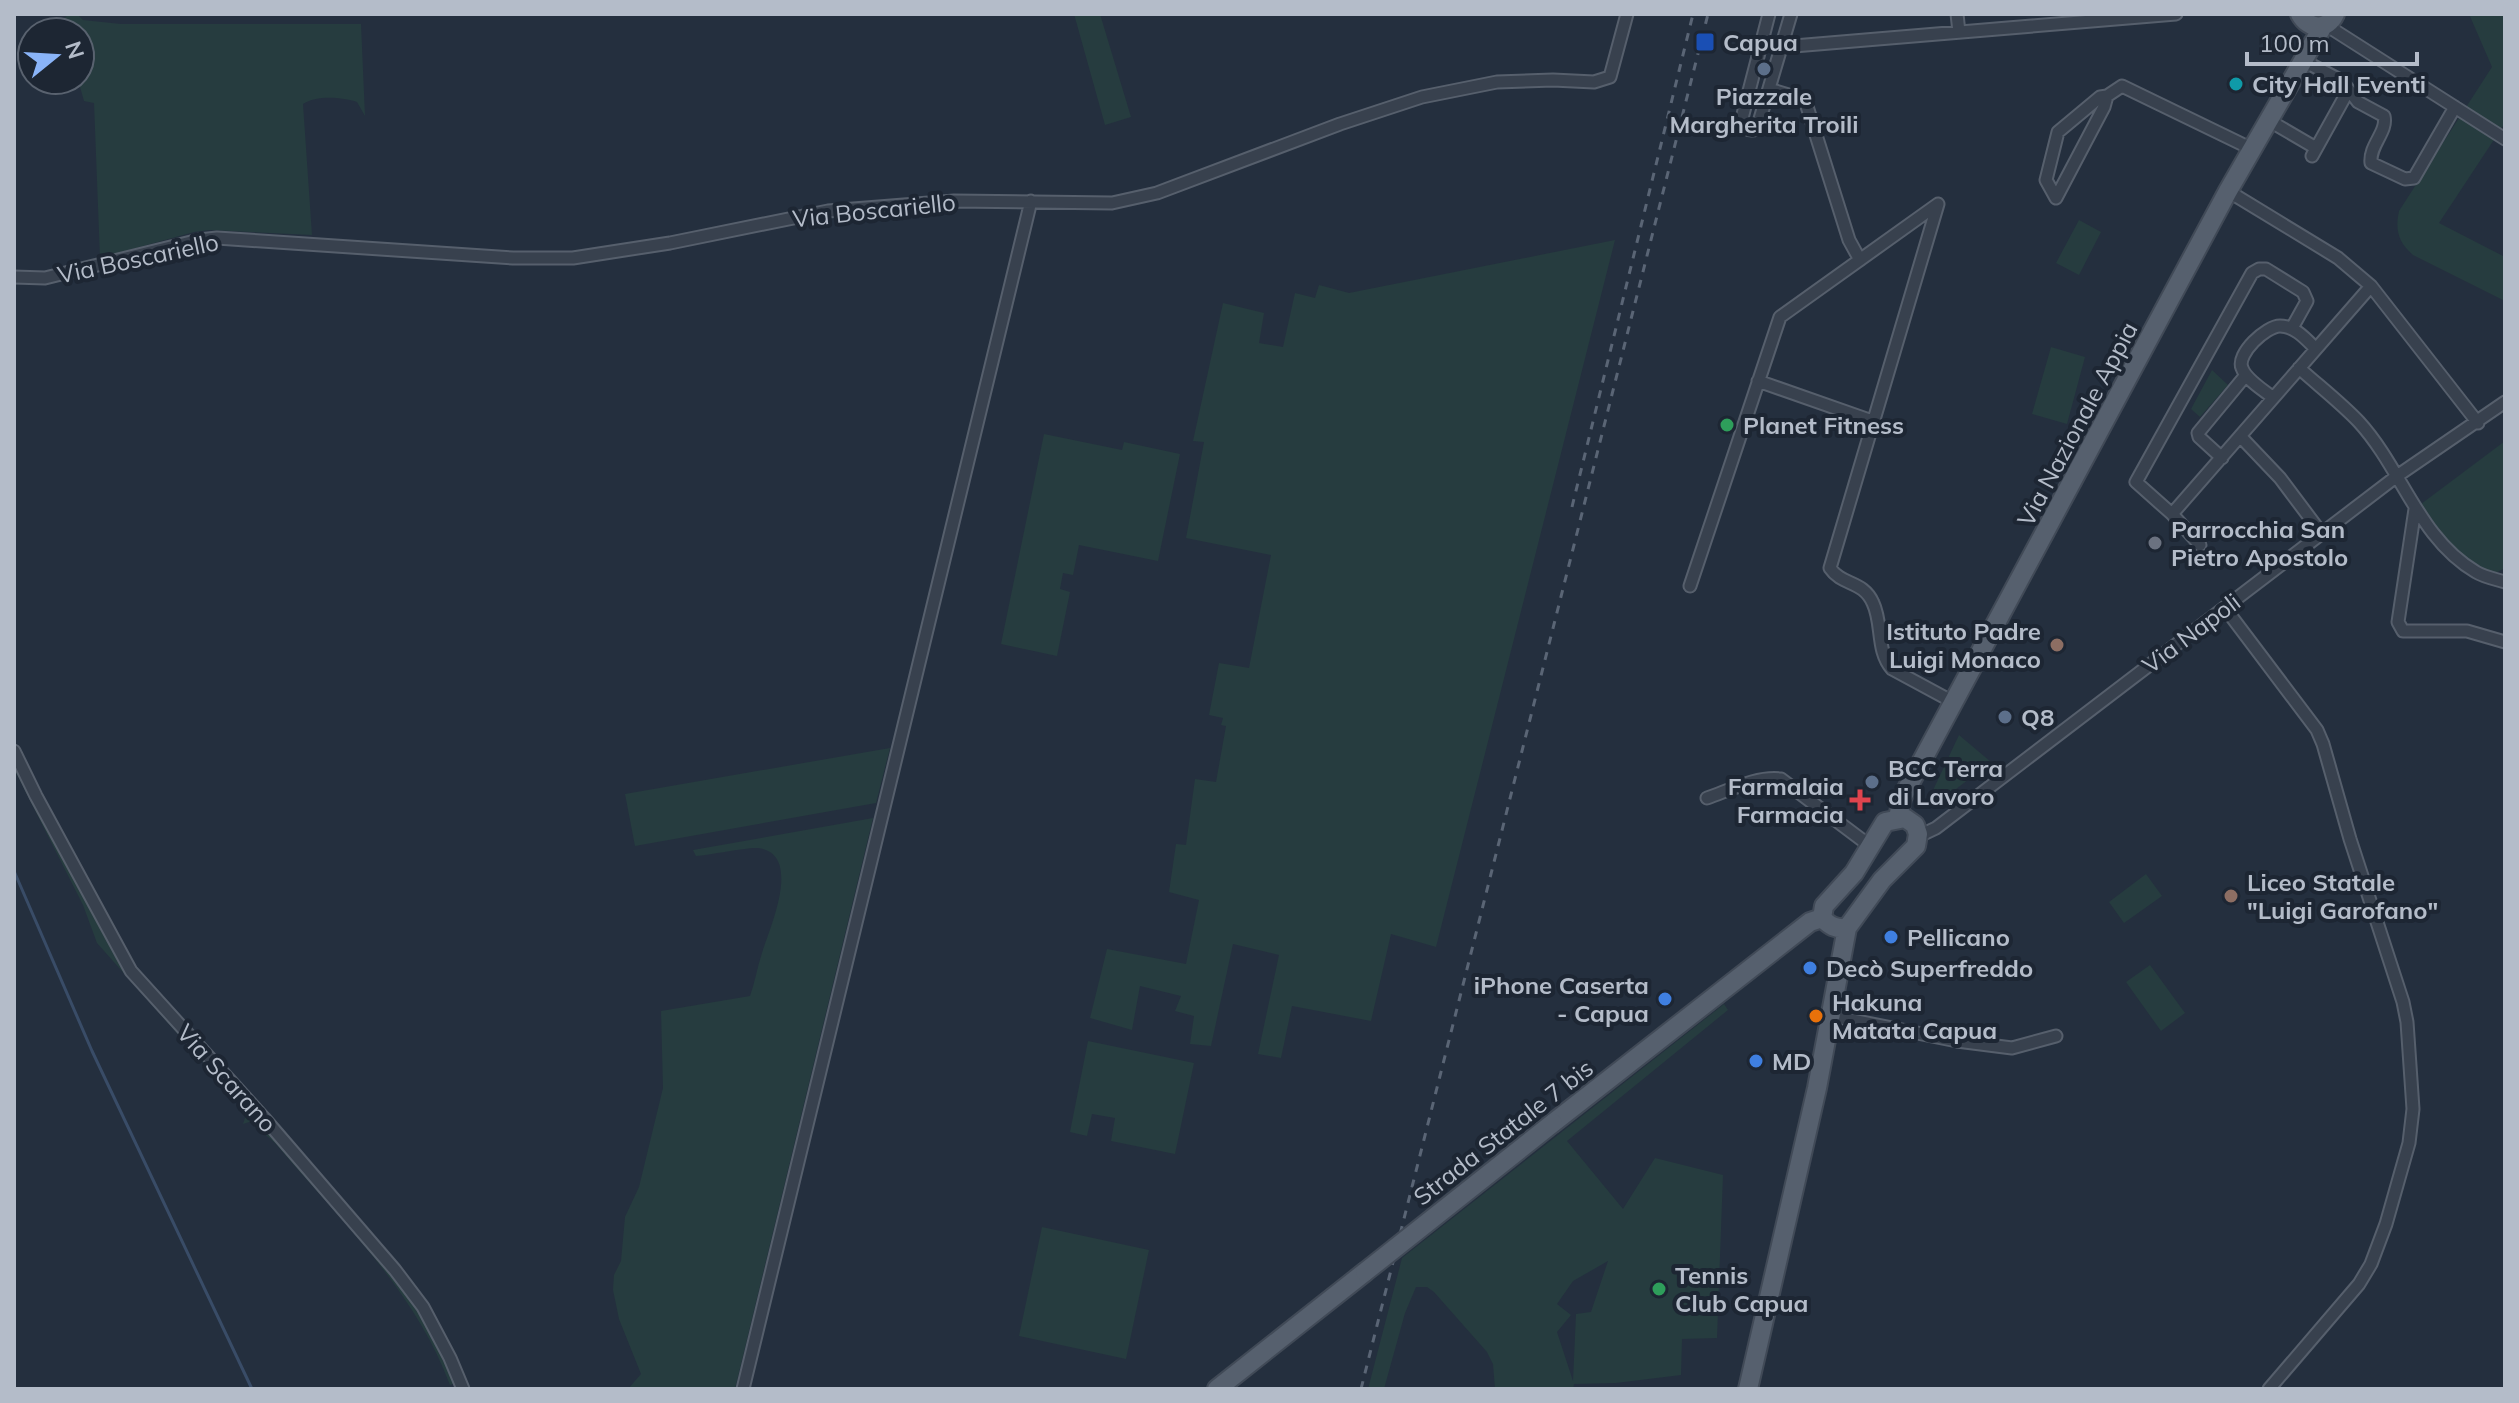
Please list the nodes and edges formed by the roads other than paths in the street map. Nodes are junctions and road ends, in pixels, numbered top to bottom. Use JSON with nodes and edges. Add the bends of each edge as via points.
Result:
{"nodes":[{"id":1,"x":1627,"y":14,"type":"edge"},
{"id":2,"x":1769,"y":14,"type":"edge"},
{"id":3,"x":1791,"y":14,"type":"edge"},
{"id":4,"x":1957,"y":14,"type":"edge"},
{"id":5,"x":2176,"y":14,"type":"edge"},
{"id":6,"x":2063,"y":19,"type":"edge"},
{"id":7,"x":2318,"y":20,"type":"edge"},
{"id":8,"x":1766,"y":28,"type":"junction"},
{"id":9,"x":1959,"y":32,"type":"junction"},
{"id":10,"x":1786,"y":33,"type":"junction"},
{"id":11,"x":1782,"y":47,"type":"junction"},
{"id":12,"x":2304,"y":57,"type":"junction"},
{"id":13,"x":1756,"y":67,"type":"junction"},
{"id":14,"x":1774,"y":74,"type":"junction"},
{"id":15,"x":1769,"y":89,"type":"junction"},
{"id":16,"x":2348,"y":91,"type":"junction"},
{"id":17,"x":2107,"y":96,"type":"junction"},
{"id":18,"x":2458,"y":109,"type":"junction"},
{"id":19,"x":2268,"y":120,"type":"junction"},
{"id":20,"x":2502,"y":137,"type":"edge"},
{"id":21,"x":2252,"y":149,"type":"junction"},
{"id":22,"x":2228,"y":191,"type":"junction"},
{"id":23,"x":1031,"y":201,"type":"junction"},
{"id":24,"x":1860,"y":260,"type":"junction"},
{"id":25,"x":14,"y":277,"type":"edge"},
{"id":26,"x":2371,"y":286,"type":"junction"},
{"id":27,"x":2292,"y":328,"type":"junction"},
{"id":28,"x":2316,"y":349,"type":"junction"},
{"id":29,"x":2299,"y":368,"type":"junction"},
{"id":30,"x":2246,"y":375,"type":"junction"},
{"id":31,"x":1758,"y":381,"type":"junction"},
{"id":32,"x":2273,"y":398,"type":"junction"},
{"id":33,"x":2505,"y":402,"type":"edge"},
{"id":34,"x":1875,"y":422,"type":"junction"},
{"id":35,"x":2478,"y":423,"type":"junction"},
{"id":36,"x":2240,"y":436,"type":"junction"},
{"id":37,"x":2222,"y":458,"type":"junction"},
{"id":38,"x":2397,"y":476,"type":"junction"},
{"id":39,"x":2415,"y":509,"type":"junction"},
{"id":40,"x":2172,"y":514,"type":"junction"},
{"id":41,"x":2322,"y":534,"type":"junction"},
{"id":42,"x":2200,"y":545,"type":"dead end"},
{"id":43,"x":2505,"y":582,"type":"edge"},
{"id":44,"x":1690,"y":586,"type":"dead end"},
{"id":45,"x":2225,"y":608,"type":"junction"},
{"id":46,"x":2505,"y":642,"type":"edge"},
{"id":47,"x":1955,"y":703,"type":"junction"},
{"id":48,"x":14,"y":751,"type":"edge"},
{"id":49,"x":1707,"y":798,"type":"dead end"},
{"id":50,"x":1898,"y":818,"type":"junction"},
{"id":51,"x":1917,"y":837,"type":"junction"},
{"id":52,"x":1870,"y":846,"type":"junction"},
{"id":53,"x":1822,"y":918,"type":"junction"},
{"id":54,"x":1847,"y":928,"type":"junction"},
{"id":55,"x":1832,"y":1016,"type":"junction"},
{"id":56,"x":2056,"y":1036,"type":"dead end"},
{"id":57,"x":463,"y":1389,"type":"edge"},
{"id":58,"x":743,"y":1389,"type":"edge"},
{"id":59,"x":1217,"y":1389,"type":"edge"},
{"id":60,"x":1748,"y":1389,"type":"edge"},
{"id":61,"x":2269,"y":1389,"type":"edge"}],
"edges":[{"from":1,"to":23,"type":"street","name":"Via Boscariello","via":[[1610,77],[1594,82],[1497,82],[1422,97],[1128,201]]},
{"from":2,"to":8,"type":"street"},
{"from":3,"to":10,"type":"street"},
{"from":4,"to":9,"type":"street"},
{"from":5,"to":6,"type":"street"},
{"from":6,"to":9,"type":"street"},
{"from":7,"to":12,"type":"main road","name":"Via Nazionale Appia"},
{"from":7,"to":18,"type":"street"},
{"from":8,"to":10,"type":"street","via":[[1778,24]]},
{"from":8,"to":13,"type":"street"},
{"from":9,"to":11,"type":"street"},
{"from":10,"to":11,"type":"street"},
{"from":11,"to":14,"type":"street"},
{"from":12,"to":16,"type":"street","via":[[2342,81]]},
{"from":12,"to":19,"type":"main road","name":"Via Nazionale Appia"},
{"from":13,"to":14,"type":"street","via":[[1764,81]]},
{"from":13,"to":15,"type":"street","via":[[1741,122],[1745,129],[1757,129]]},
{"from":14,"to":15,"type":"street"},
{"from":15,"to":24,"type":"street","via":[[1805,100]]},
{"from":16,"to":18,"type":"street","via":[[2386,120],[2371,163],[2410,180]]},
{"from":16,"to":19,"type":"street","via":[[2314,152]]},
{"from":17,"to":17,"type":"street","via":[[2104,107],[2056,198],[2046,180],[2058,132]]},
{"from":17,"to":21,"type":"street","via":[[2122,86]]},
{"from":18,"to":20,"type":"street"},
{"from":19,"to":21,"type":"main road","name":"Via Nazionale Appia"},
{"from":21,"to":22,"type":"main road","name":"Via Nazionale Appia"},
{"from":22,"to":26,"type":"street","via":[[2338,258]]},
{"from":22,"to":47,"type":"main road","name":"Via Nazionale Appia"},
{"from":23,"to":25,"type":"street","name":"Via Boscariello","via":[[828,211],[573,258],[217,238],[45,278]]},
{"from":23,"to":58,"type":"street"},
{"from":24,"to":31,"type":"street","via":[[1780,317]]},
{"from":24,"to":34,"type":"street","via":[[1938,204]]},
{"from":26,"to":28,"type":"street"},
{"from":26,"to":35,"type":"street"},
{"from":27,"to":28,"type":"street"},
{"from":27,"to":30,"type":"street","via":[[2264,331],[2241,358]]},
{"from":27,"to":40,"type":"street","via":[[2307,301],[2303,292],[2266,269],[2252,273],[2136,482]]},
{"from":28,"to":29,"type":"street"},
{"from":29,"to":32,"type":"street"},
{"from":29,"to":38,"type":"street","via":[[2360,423]]},
{"from":30,"to":32,"type":"street"},
{"from":30,"to":37,"type":"street","via":[[2198,433]]},
{"from":31,"to":34,"type":"street"},
{"from":31,"to":44,"type":"street"},
{"from":32,"to":36,"type":"street"},
{"from":33,"to":35,"type":"street","name":"Via Napoli"},
{"from":34,"to":47,"type":"street","via":[[1830,568],[1836,577],[1863,588],[1874,603],[1884,661]]},
{"from":35,"to":38,"type":"street","name":"Via Napoli"},
{"from":36,"to":37,"type":"street"},
{"from":36,"to":41,"type":"street"},
{"from":37,"to":40,"type":"street"},
{"from":38,"to":39,"type":"street"},
{"from":38,"to":41,"type":"street","name":"Via Napoli"},
{"from":39,"to":43,"type":"street","via":[[2452,556],[2478,574]]},
{"from":39,"to":46,"type":"street","via":[[2398,622],[2403,631],[2467,631]]},
{"from":40,"to":42,"type":"street"},
{"from":41,"to":45,"type":"street","name":"Via Napoli"},
{"from":45,"to":51,"type":"street","name":"Via Napoli","via":[[1936,828]]},
{"from":45,"to":61,"type":"street","via":[[2323,744],[2403,1002],[2413,1109],[2400,1181],[2371,1264]]},
{"from":47,"to":50,"type":"main road","name":"Via Nazionale Appia","via":[[1902,798]]},
{"from":48,"to":57,"type":"street","name":"Via Scarano","via":[[131,971],[395,1270],[423,1307]]},
{"from":49,"to":52,"type":"street","via":[[1753,782],[1781,779]]},
{"from":50,"to":51,"type":"main road","via":[[1915,825]]},
{"from":50,"to":52,"type":"main road","name":"Via Nazionale Appia","via":[[1885,822]]},
{"from":51,"to":54,"type":"main road","via":[[1916,846],[1882,880]]},
{"from":52,"to":53,"type":"main road","name":"Via Nazionale Appia","via":[[1824,906]]},
{"from":53,"to":54,"type":"main road","via":[[1837,929]]},
{"from":53,"to":59,"type":"main road","name":"Strada Statale 7 bis","bridge":true,"via":[[1810,922]]},
{"from":54,"to":55,"type":"main road"},
{"from":55,"to":56,"type":"street","via":[[2012,1048]]},
{"from":55,"to":60,"type":"main road"}]}
